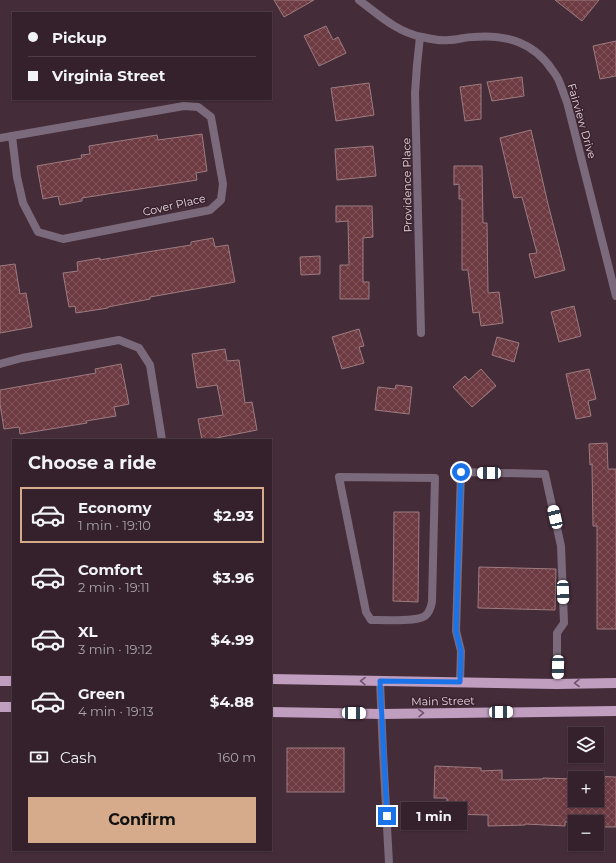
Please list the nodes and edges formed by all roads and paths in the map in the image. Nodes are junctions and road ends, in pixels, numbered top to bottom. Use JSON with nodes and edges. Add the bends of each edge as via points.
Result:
{"nodes":[{"id":1,"x":359,"y":0,"type":"edge"},
{"id":2,"x":420,"y":37,"type":"junction"},
{"id":3,"x":12,"y":136,"type":"junction"},
{"id":4,"x":0,"y":138,"type":"edge"},
{"id":5,"x":616,"y":296,"type":"edge"},
{"id":6,"x":421,"y":333,"type":"dead end"},
{"id":7,"x":0,"y":364,"type":"edge"},
{"id":8,"x":162,"y":439,"type":"edge"},
{"id":9,"x":371,"y":620,"type":"joint"},
{"id":10,"x":272,"y":679,"type":"edge"},
{"id":11,"x":0,"y":681,"type":"edge"},
{"id":12,"x":12,"y":681,"type":"edge"},
{"id":13,"x":380,"y":681,"type":"junction"},
{"id":14,"x":460,"y":682,"type":"junction"},
{"id":15,"x":616,"y":683,"type":"edge"},
{"id":16,"x":557,"y":684,"type":"junction"},
{"id":17,"x":0,"y":707,"type":"edge"},
{"id":18,"x":12,"y":707,"type":"edge"},
{"id":19,"x":616,"y":711,"type":"edge"},
{"id":20,"x":272,"y":712,"type":"edge"},
{"id":21,"x":382,"y":714,"type":"junction"},
{"id":22,"x":389,"y":863,"type":"edge"}],
"edges":[{"from":1,"to":2,"type":"street","name":"Fairview Drive","via":[[389,24]]},
{"from":2,"to":5,"type":"street","name":"Fairview Drive","via":[[449,40],[494,36],[514,40],[536,52],[548,64],[559,80],[566,102]]},
{"from":2,"to":6,"type":"street","name":"Providence Place","via":[[415,93]]},
{"from":3,"to":3,"type":"street","name":"Cover Place","via":[[184,106],[198,107],[211,117],[224,184],[221,200],[210,210],[63,239],[38,232],[23,203]]},
{"from":3,"to":4,"type":"street","name":"Cover Place"},
{"from":7,"to":8,"type":"street","via":[[119,340],[139,348],[150,365]]},
{"from":9,"to":9,"type":"street","via":[[416,619],[426,616],[429,610],[432,602],[435,478],[339,477],[366,612]]},
{"from":13,"to":10,"type":"main road","name":"Main Street","one_way":true},
{"from":11,"to":12,"type":"main road"},
{"from":13,"to":14,"type":"main road","name":"Main Street"},
{"from":13,"to":21,"type":"street"},
{"from":14,"to":16,"type":"main road","name":"Main Street"},
{"from":14,"to":16,"type":"street","via":[[461,651],[456,631],[461,472],[545,474],[561,546],[564,623],[557,633]]},
{"from":15,"to":16,"type":"main road","name":"Main Street","one_way":true},
{"from":17,"to":18,"type":"main road"},
{"from":21,"to":19,"type":"main road","name":"Main Street","one_way":true},
{"from":20,"to":21,"type":"main road","name":"Main Street"},
{"from":21,"to":22,"type":"street"}]}
